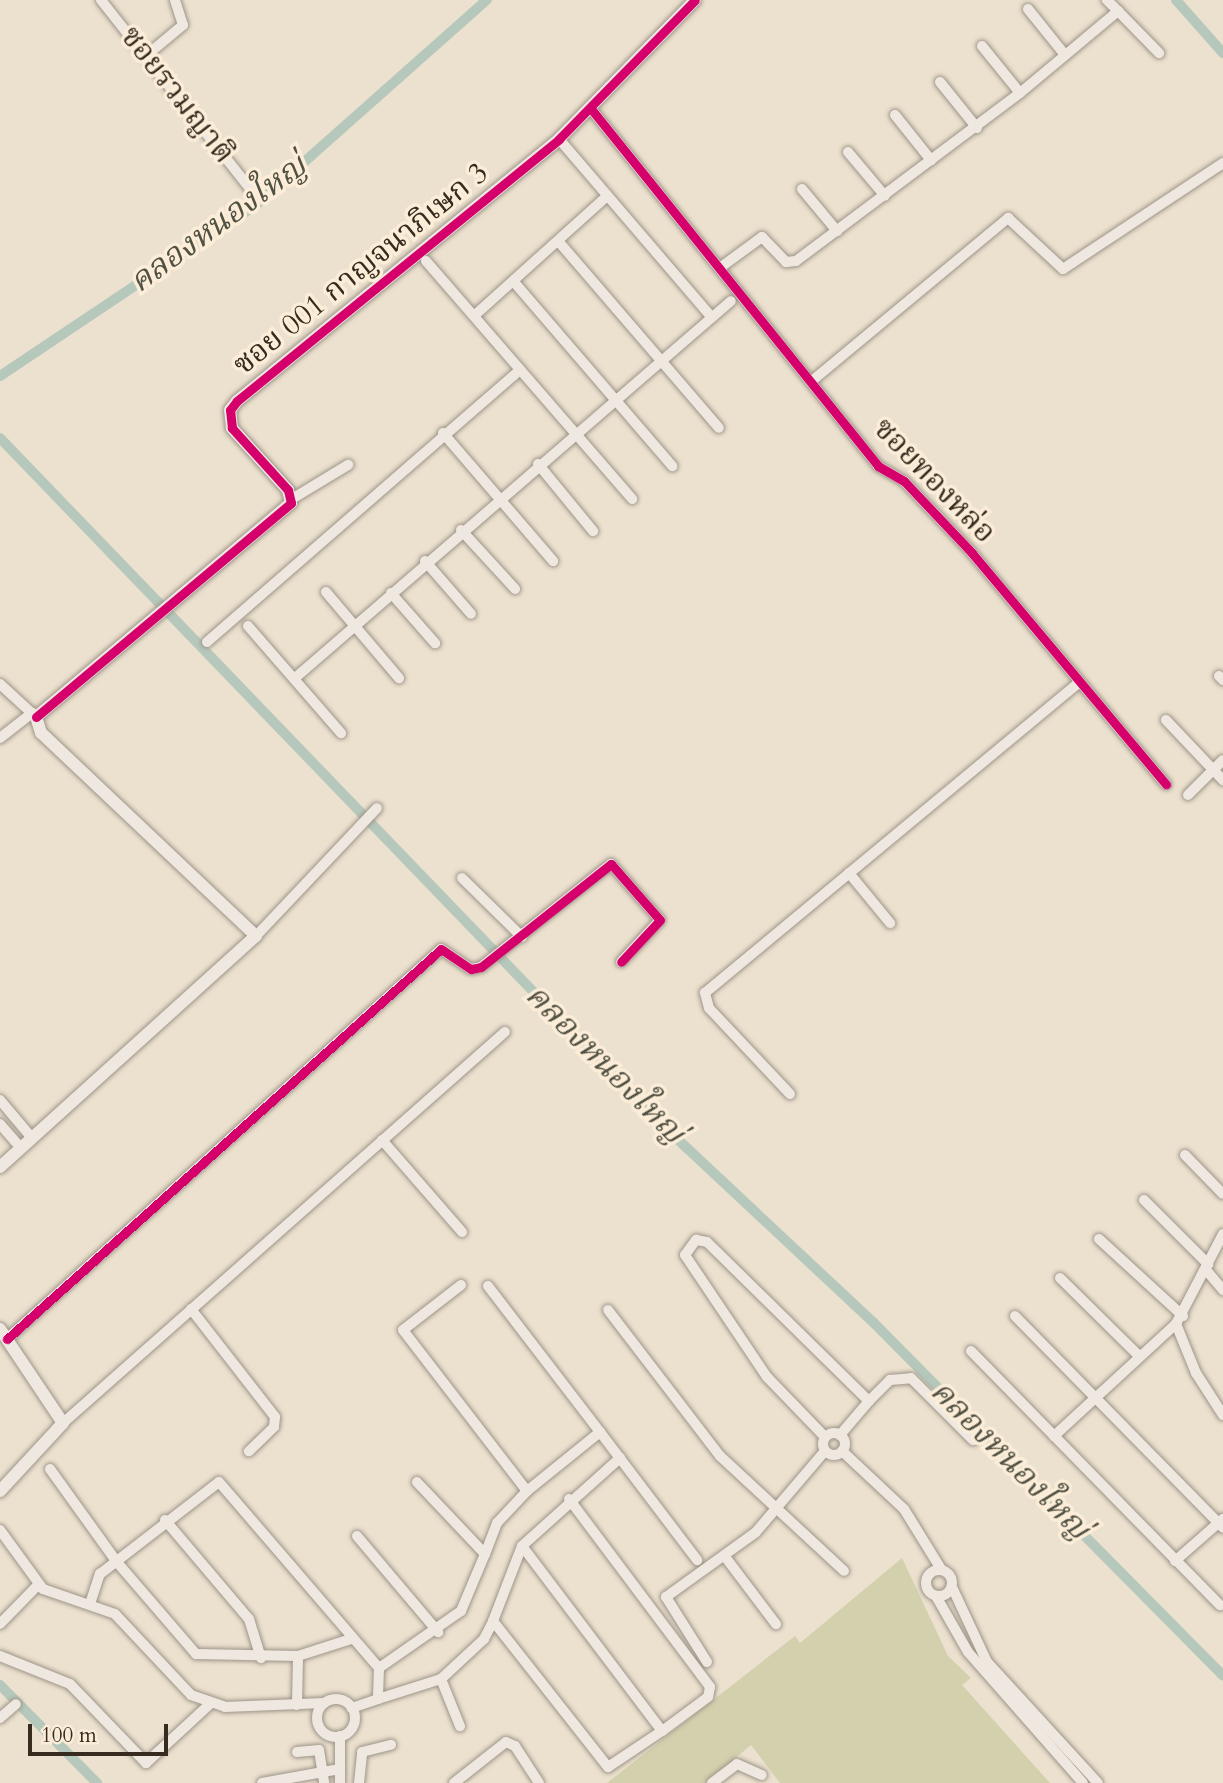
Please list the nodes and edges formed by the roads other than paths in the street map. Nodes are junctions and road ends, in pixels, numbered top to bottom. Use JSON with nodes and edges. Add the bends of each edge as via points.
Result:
{"nodes":[{"id":1,"x":102,"y":0,"type":"edge"},
{"id":2,"x":175,"y":0,"type":"edge"},
{"id":3,"x":695,"y":0,"type":"edge"},
{"id":4,"x":1107,"y":0,"type":"edge"},
{"id":5,"x":1028,"y":9,"type":"dead end"},
{"id":6,"x":1118,"y":11,"type":"junction"},
{"id":7,"x":982,"y":46,"type":"dead end"},
{"id":8,"x":1159,"y":53,"type":"dead end"},
{"id":9,"x":147,"y":55,"type":"junction"},
{"id":10,"x":1065,"y":55,"type":"junction"},
{"id":11,"x":940,"y":82,"type":"dead end"},
{"id":12,"x":1020,"y":93,"type":"junction"},
{"id":13,"x":592,"y":110,"type":"junction"},
{"id":14,"x":895,"y":116,"type":"dead end"},
{"id":15,"x":977,"y":128,"type":"junction"},
{"id":16,"x":559,"y":139,"type":"junction"},
{"id":17,"x":848,"y":152,"type":"dead end"},
{"id":18,"x":931,"y":160,"type":"junction"},
{"id":19,"x":1223,"y":163,"type":"edge"},
{"id":20,"x":802,"y":189,"type":"dead end"},
{"id":21,"x":252,"y":191,"type":"dead end"},
{"id":22,"x":885,"y":195,"type":"junction"},
{"id":23,"x":607,"y":196,"type":"junction"},
{"id":24,"x":837,"y":231,"type":"junction"},
{"id":25,"x":559,"y":242,"type":"junction"},
{"id":26,"x":426,"y":261,"type":"dead end"},
{"id":27,"x":721,"y":267,"type":"junction"},
{"id":28,"x":514,"y":282,"type":"junction"},
{"id":29,"x":731,"y":301,"type":"dead end"},
{"id":30,"x":475,"y":315,"type":"junction"},
{"id":31,"x":710,"y":315,"type":"junction"},
{"id":32,"x":660,"y":359,"type":"junction"},
{"id":33,"x":520,"y":370,"type":"junction"},
{"id":34,"x":813,"y":380,"type":"junction"},
{"id":35,"x":614,"y":398,"type":"junction"},
{"id":36,"x":719,"y":428,"type":"dead end"},
{"id":37,"x":575,"y":432,"type":"junction"},
{"id":38,"x":443,"y":433,"type":"junction"},
{"id":39,"x":537,"y":464,"type":"junction"},
{"id":40,"x":348,"y":465,"type":"dead end"},
{"id":41,"x":672,"y":466,"type":"dead end"},
{"id":42,"x":499,"y":497,"type":"junction"},
{"id":43,"x":292,"y":499,"type":"junction"},
{"id":44,"x":632,"y":499,"type":"dead end"},
{"id":45,"x":461,"y":530,"type":"junction"},
{"id":46,"x":593,"y":531,"type":"dead end"},
{"id":47,"x":425,"y":561,"type":"junction"},
{"id":48,"x":553,"y":561,"type":"dead end"},
{"id":49,"x":515,"y":589,"type":"dead end"},
{"id":50,"x":327,"y":592,"type":"dead end"},
{"id":51,"x":391,"y":593,"type":"junction"},
{"id":52,"x":471,"y":614,"type":"dead end"},
{"id":53,"x":355,"y":624,"type":"junction"},
{"id":54,"x":248,"y":625,"type":"dead end"},
{"id":55,"x":208,"y":642,"type":"dead end"},
{"id":56,"x":435,"y":643,"type":"dead end"},
{"id":57,"x":295,"y":678,"type":"junction"},
{"id":58,"x":399,"y":678,"type":"dead end"},
{"id":59,"x":1079,"y":683,"type":"junction"},
{"id":60,"x":0,"y":684,"type":"edge"},
{"id":61,"x":34,"y":715,"type":"junction"},
{"id":62,"x":1166,"y":720,"type":"dead end"},
{"id":63,"x":341,"y":733,"type":"dead end"},
{"id":64,"x":0,"y":738,"type":"edge"},
{"id":65,"x":1223,"y":760,"type":"edge"},
{"id":66,"x":1213,"y":770,"type":"junction"},
{"id":67,"x":1223,"y":780,"type":"edge"},
{"id":68,"x":1166,"y":784,"type":"dead end"},
{"id":69,"x":1188,"y":795,"type":"dead end"},
{"id":70,"x":374,"y":811,"type":"dead end"},
{"id":71,"x":849,"y":873,"type":"junction"},
{"id":72,"x":462,"y":878,"type":"dead end"},
{"id":73,"x":890,"y":923,"type":"dead end"},
{"id":74,"x":256,"y":936,"type":"junction"},
{"id":75,"x":522,"y":937,"type":"junction"},
{"id":76,"x":621,"y":962,"type":"dead end"},
{"id":77,"x":505,"y":1032,"type":"dead end"},
{"id":78,"x":790,"y":1094,"type":"dead end"},
{"id":79,"x":0,"y":1100,"type":"edge"},
{"id":80,"x":0,"y":1124,"type":"edge"},
{"id":81,"x":32,"y":1138,"type":"junction"},
{"id":82,"x":382,"y":1140,"type":"junction"},
{"id":83,"x":21,"y":1148,"type":"junction"},
{"id":84,"x":1185,"y":1155,"type":"dead end"},
{"id":85,"x":0,"y":1167,"type":"edge"},
{"id":86,"x":1223,"y":1194,"type":"edge"},
{"id":87,"x":1144,"y":1200,"type":"dead end"},
{"id":88,"x":462,"y":1232,"type":"dead end"},
{"id":89,"x":1223,"y":1234,"type":"edge"},
{"id":90,"x":1099,"y":1239,"type":"dead end"},
{"id":91,"x":1208,"y":1268,"type":"junction"},
{"id":92,"x":1060,"y":1278,"type":"dead end"},
{"id":93,"x":461,"y":1285,"type":"dead end"},
{"id":94,"x":488,"y":1286,"type":"dead end"},
{"id":95,"x":1223,"y":1290,"type":"edge"},
{"id":96,"x":191,"y":1309,"type":"junction"},
{"id":97,"x":608,"y":1310,"type":"dead end"},
{"id":98,"x":1015,"y":1316,"type":"dead end"},
{"id":99,"x":1180,"y":1320,"type":"junction"},
{"id":100,"x":3,"y":1334,"type":"edge"},
{"id":101,"x":971,"y":1351,"type":"dead end"},
{"id":102,"x":1140,"y":1357,"type":"junction"},
{"id":103,"x":1094,"y":1396,"type":"junction"},
{"id":104,"x":869,"y":1401,"type":"junction"},
{"id":105,"x":1223,"y":1415,"type":"edge"},
{"id":106,"x":63,"y":1423,"type":"junction"},
{"id":107,"x":600,"y":1432,"type":"junction"},
{"id":108,"x":840,"y":1434,"type":"junction"},
{"id":109,"x":1054,"y":1436,"type":"junction"},
{"id":110,"x":825,"y":1437,"type":"junction"},
{"id":111,"x":973,"y":1440,"type":"dead end"},
{"id":112,"x":249,"y":1451,"type":"dead end"},
{"id":113,"x":825,"y":1451,"type":"junction"},
{"id":114,"x":842,"y":1451,"type":"junction"},
{"id":115,"x":620,"y":1458,"type":"junction"},
{"id":116,"x":50,"y":1469,"type":"dead end"},
{"id":117,"x":417,"y":1482,"type":"dead end"},
{"id":118,"x":0,"y":1491,"type":"edge"},
{"id":119,"x":527,"y":1491,"type":"junction"},
{"id":120,"x":569,"y":1499,"type":"junction"},
{"id":121,"x":778,"y":1509,"type":"junction"},
{"id":122,"x":165,"y":1520,"type":"junction"},
{"id":123,"x":1222,"y":1523,"type":"edge"},
{"id":124,"x":0,"y":1530,"type":"edge"},
{"id":125,"x":357,"y":1536,"type":"dead end"},
{"id":126,"x":522,"y":1546,"type":"junction"},
{"id":127,"x":485,"y":1554,"type":"junction"},
{"id":128,"x":726,"y":1558,"type":"junction"},
{"id":129,"x":697,"y":1560,"type":"dead end"},
{"id":130,"x":116,"y":1561,"type":"junction"},
{"id":131,"x":1175,"y":1561,"type":"junction"},
{"id":132,"x":941,"y":1569,"type":"junction"},
{"id":133,"x":844,"y":1571,"type":"dead end"},
{"id":134,"x":38,"y":1585,"type":"junction"},
{"id":135,"x":952,"y":1587,"type":"junction"},
{"id":136,"x":936,"y":1596,"type":"junction"},
{"id":137,"x":90,"y":1604,"type":"junction"},
{"id":138,"x":1220,"y":1605,"type":"dead end"},
{"id":139,"x":493,"y":1621,"type":"junction"},
{"id":140,"x":0,"y":1624,"type":"edge"},
{"id":141,"x":776,"y":1624,"type":"dead end"},
{"id":142,"x":438,"y":1632,"type":"junction"},
{"id":143,"x":351,"y":1639,"type":"junction"},
{"id":144,"x":0,"y":1656,"type":"edge"},
{"id":145,"x":298,"y":1656,"type":"junction"},
{"id":146,"x":261,"y":1658,"type":"junction"},
{"id":147,"x":708,"y":1662,"type":"dead end"},
{"id":148,"x":379,"y":1668,"type":"junction"},
{"id":149,"x":986,"y":1668,"type":"junction"},
{"id":150,"x":441,"y":1679,"type":"junction"},
{"id":151,"x":379,"y":1699,"type":"junction"},
{"id":152,"x":324,"y":1703,"type":"junction"},
{"id":153,"x":16,"y":1704,"type":"dead end"},
{"id":154,"x":209,"y":1704,"type":"junction"},
{"id":155,"x":297,"y":1705,"type":"junction"},
{"id":156,"x":352,"y":1708,"type":"junction"},
{"id":157,"x":0,"y":1718,"type":"edge"},
{"id":158,"x":460,"y":1726,"type":"dead end"},
{"id":159,"x":662,"y":1731,"type":"junction"},
{"id":160,"x":340,"y":1736,"type":"junction"},
{"id":161,"x":391,"y":1745,"type":"dead end"},
{"id":162,"x":297,"y":1752,"type":"dead end"},
{"id":163,"x":340,"y":1769,"type":"junction"},
{"id":164,"x":323,"y":1771,"type":"junction"},
{"id":165,"x":1080,"y":1771,"type":"junction"},
{"id":166,"x":762,"y":1775,"type":"dead end"},
{"id":167,"x":262,"y":1783,"type":"edge"},
{"id":168,"x":324,"y":1783,"type":"edge"},
{"id":169,"x":340,"y":1783,"type":"edge"},
{"id":170,"x":359,"y":1783,"type":"edge"},
{"id":171,"x":454,"y":1783,"type":"edge"},
{"id":172,"x":539,"y":1783,"type":"edge"},
{"id":173,"x":712,"y":1783,"type":"edge"},
{"id":174,"x":1083,"y":1783,"type":"edge"},
{"id":175,"x":1098,"y":1783,"type":"edge"}],
"edges":[{"from":1,"to":9,"type":"street","name":"ซอยรวมญาติ"},
{"from":2,"to":9,"type":"street","via":[[183,25]]},
{"from":3,"to":13,"type":"street","name":"ซอย 001 กาญจนาภิเษก 3"},
{"from":4,"to":6,"type":"street"},
{"from":5,"to":10,"type":"street"},
{"from":6,"to":8,"type":"street"},
{"from":6,"to":10,"type":"street"},
{"from":7,"to":12,"type":"street"},
{"from":9,"to":21,"type":"street","name":"ซอยรวมญาติ"},
{"from":10,"to":12,"type":"street"},
{"from":11,"to":15,"type":"street"},
{"from":12,"to":15,"type":"street"},
{"from":13,"to":16,"type":"street","name":"ซอย 001 กาญจนาภิเษก 3"},
{"from":13,"to":27,"type":"street","name":"ซอยทองหล่อ"},
{"from":14,"to":18,"type":"street"},
{"from":15,"to":18,"type":"street"},
{"from":16,"to":23,"type":"street"},
{"from":16,"to":43,"type":"street","name":"ซอย 001 กาญจนาภิเษก 3","via":[[230,410],[232,428]]},
{"from":17,"to":22,"type":"street"},
{"from":18,"to":22,"type":"street"},
{"from":19,"to":34,"type":"street","via":[[1063,269],[1008,218]]},
{"from":20,"to":24,"type":"street"},
{"from":22,"to":24,"type":"street"},
{"from":23,"to":25,"type":"street"},
{"from":23,"to":31,"type":"street"},
{"from":24,"to":27,"type":"street","via":[[790,264],[762,237]]},
{"from":25,"to":28,"type":"street"},
{"from":25,"to":32,"type":"street"},
{"from":26,"to":30,"type":"street"},
{"from":27,"to":34,"type":"street","name":"ซอยทองหล่อ"},
{"from":28,"to":30,"type":"street"},
{"from":28,"to":35,"type":"street"},
{"from":29,"to":31,"type":"street"},
{"from":30,"to":33,"type":"street"},
{"from":31,"to":32,"type":"street"},
{"from":32,"to":35,"type":"street"},
{"from":32,"to":36,"type":"street"},
{"from":33,"to":37,"type":"street"},
{"from":33,"to":38,"type":"street"},
{"from":34,"to":59,"type":"street","name":"ซอยทองหล่อ","via":[[878,466],[923,500]]},
{"from":35,"to":37,"type":"street"},
{"from":35,"to":41,"type":"street"},
{"from":37,"to":39,"type":"street"},
{"from":37,"to":44,"type":"street"},
{"from":38,"to":42,"type":"street"},
{"from":38,"to":55,"type":"street"},
{"from":39,"to":42,"type":"street"},
{"from":39,"to":46,"type":"street"},
{"from":40,"to":43,"type":"street"},
{"from":42,"to":45,"type":"street"},
{"from":42,"to":48,"type":"street"},
{"from":43,"to":61,"type":"street"},
{"from":45,"to":47,"type":"street"},
{"from":45,"to":49,"type":"street"},
{"from":47,"to":51,"type":"street"},
{"from":47,"to":52,"type":"street"},
{"from":50,"to":53,"type":"street"},
{"from":51,"to":53,"type":"street"},
{"from":51,"to":56,"type":"street"},
{"from":53,"to":57,"type":"street"},
{"from":53,"to":58,"type":"street"},
{"from":54,"to":57,"type":"street"},
{"from":57,"to":63,"type":"street"},
{"from":59,"to":68,"type":"street","name":"ซอยทองหล่อ"},
{"from":59,"to":71,"type":"street"},
{"from":60,"to":61,"type":"street"},
{"from":61,"to":64,"type":"street"},
{"from":61,"to":74,"type":"street","via":[[41,733]]},
{"from":62,"to":66,"type":"street"},
{"from":65,"to":66,"type":"street"},
{"from":66,"to":67,"type":"street"},
{"from":66,"to":69,"type":"street"},
{"from":70,"to":74,"type":"street"},
{"from":71,"to":73,"type":"street"},
{"from":71,"to":78,"type":"street","via":[[705,993],[709,1008]]},
{"from":72,"to":75,"type":"street"},
{"from":74,"to":81,"type":"street"},
{"from":75,"to":76,"type":"street","via":[[612,864],[660,923]]},
{"from":75,"to":100,"type":"street","via":[[473,970],[449,949],[438,951]]},
{"from":77,"to":82,"type":"street"},
{"from":79,"to":81,"type":"street"},
{"from":80,"to":83,"type":"street"},
{"from":81,"to":83,"type":"street"},
{"from":82,"to":88,"type":"street"},
{"from":82,"to":96,"type":"street"},
{"from":83,"to":85,"type":"street"},
{"from":84,"to":86,"type":"street"},
{"from":87,"to":91,"type":"street"},
{"from":89,"to":91,"type":"street"},
{"from":90,"to":99,"type":"street"},
{"from":91,"to":95,"type":"street"},
{"from":91,"to":99,"type":"street"},
{"from":92,"to":102,"type":"street"},
{"from":93,"to":119,"type":"street","via":[[407,1325],[404,1336]]},
{"from":94,"to":107,"type":"street"},
{"from":96,"to":106,"type":"street"},
{"from":96,"to":112,"type":"street","via":[[275,1417],[274,1427]]},
{"from":97,"to":121,"type":"street","via":[[720,1456]]},
{"from":98,"to":103,"type":"street"},
{"from":99,"to":102,"type":"street"},
{"from":99,"to":105,"type":"street","via":[[1196,1373]]},
{"from":100,"to":106,"type":"street"},
{"from":101,"to":109,"type":"street"},
{"from":102,"to":103,"type":"street"},
{"from":103,"to":109,"type":"street"},
{"from":103,"to":123,"type":"street"},
{"from":104,"to":108,"type":"street"},
{"from":104,"to":110,"type":"street","via":[[707,1242],[696,1240],[685,1255],[767,1377]]},
{"from":104,"to":111,"type":"street","via":[[890,1380],[911,1378]]},
{"from":106,"to":118,"type":"street"},
{"from":107,"to":115,"type":"street"},
{"from":107,"to":119,"type":"street"},
{"from":108,"to":110,"type":"street"},
{"from":108,"to":114,"type":"street"},
{"from":109,"to":131,"type":"street"},
{"from":110,"to":113,"type":"street"},
{"from":113,"to":114,"type":"street"},
{"from":113,"to":121,"type":"street"},
{"from":114,"to":132,"type":"street","via":[[904,1508]]},
{"from":115,"to":120,"type":"street"},
{"from":115,"to":129,"type":"street"},
{"from":116,"to":130,"type":"street"},
{"from":117,"to":127,"type":"street"},
{"from":119,"to":127,"type":"street","via":[[497,1523]]},
{"from":120,"to":126,"type":"street"},
{"from":120,"to":159,"type":"street","via":[[710,1687],[708,1697]]},
{"from":121,"to":128,"type":"street"},
{"from":121,"to":133,"type":"street"},
{"from":122,"to":130,"type":"street"},
{"from":122,"to":143,"type":"street","via":[[219,1482]]},
{"from":122,"to":146,"type":"street","via":[[249,1619]]},
{"from":123,"to":131,"type":"street"},
{"from":124,"to":134,"type":"street"},
{"from":125,"to":142,"type":"street"},
{"from":126,"to":139,"type":"street"},
{"from":126,"to":159,"type":"street"},
{"from":127,"to":142,"type":"street","via":[[468,1601]]},
{"from":128,"to":141,"type":"street"},
{"from":128,"to":147,"type":"street","via":[[665,1600]]},
{"from":130,"to":137,"type":"street","via":[[97,1579]]},
{"from":130,"to":146,"type":"street","via":[[196,1654]]},
{"from":131,"to":138,"type":"street"},
{"from":132,"to":135,"type":"street","via":[[951,1575]]},
{"from":132,"to":136,"type":"street","via":[[926,1579]]},
{"from":134,"to":137,"type":"street","via":[[51,1595]]},
{"from":134,"to":140,"type":"street"},
{"from":135,"to":136,"type":"street"},
{"from":135,"to":149,"type":"street"},
{"from":136,"to":149,"type":"street"},
{"from":137,"to":154,"type":"street","via":[[115,1614],[186,1690]]},
{"from":139,"to":150,"type":"street","via":[[476,1648]]},
{"from":139,"to":159,"type":"street","via":[[608,1766]]},
{"from":142,"to":148,"type":"street","via":[[391,1654]]},
{"from":143,"to":145,"type":"street","via":[[326,1652]]},
{"from":143,"to":148,"type":"street"},
{"from":144,"to":154,"type":"street","via":[[70,1684],[146,1763]]},
{"from":145,"to":146,"type":"street"},
{"from":145,"to":155,"type":"street"},
{"from":148,"to":151,"type":"street"},
{"from":149,"to":165,"type":"street"},
{"from":150,"to":151,"type":"street"},
{"from":150,"to":158,"type":"street"},
{"from":151,"to":156,"type":"street"},
{"from":152,"to":155,"type":"street"},
{"from":152,"to":156,"type":"street","via":[[340,1699]]},
{"from":152,"to":160,"type":"street","via":[[319,1725]]},
{"from":153,"to":157,"type":"street"},
{"from":154,"to":155,"type":"street"},
{"from":156,"to":160,"type":"street","via":[[354,1723]]},
{"from":160,"to":163,"type":"street"},
{"from":161,"to":170,"type":"street","via":[[362,1752]]},
{"from":162,"to":164,"type":"street","via":[[319,1750]]},
{"from":163,"to":164,"type":"street"},
{"from":163,"to":169,"type":"street"},
{"from":164,"to":167,"type":"street"},
{"from":164,"to":168,"type":"street"},
{"from":165,"to":174,"type":"street"},
{"from":165,"to":175,"type":"street"},
{"from":166,"to":173,"type":"street","via":[[737,1764]]},
{"from":171,"to":172,"type":"street","via":[[506,1742],[515,1746]]}]}
